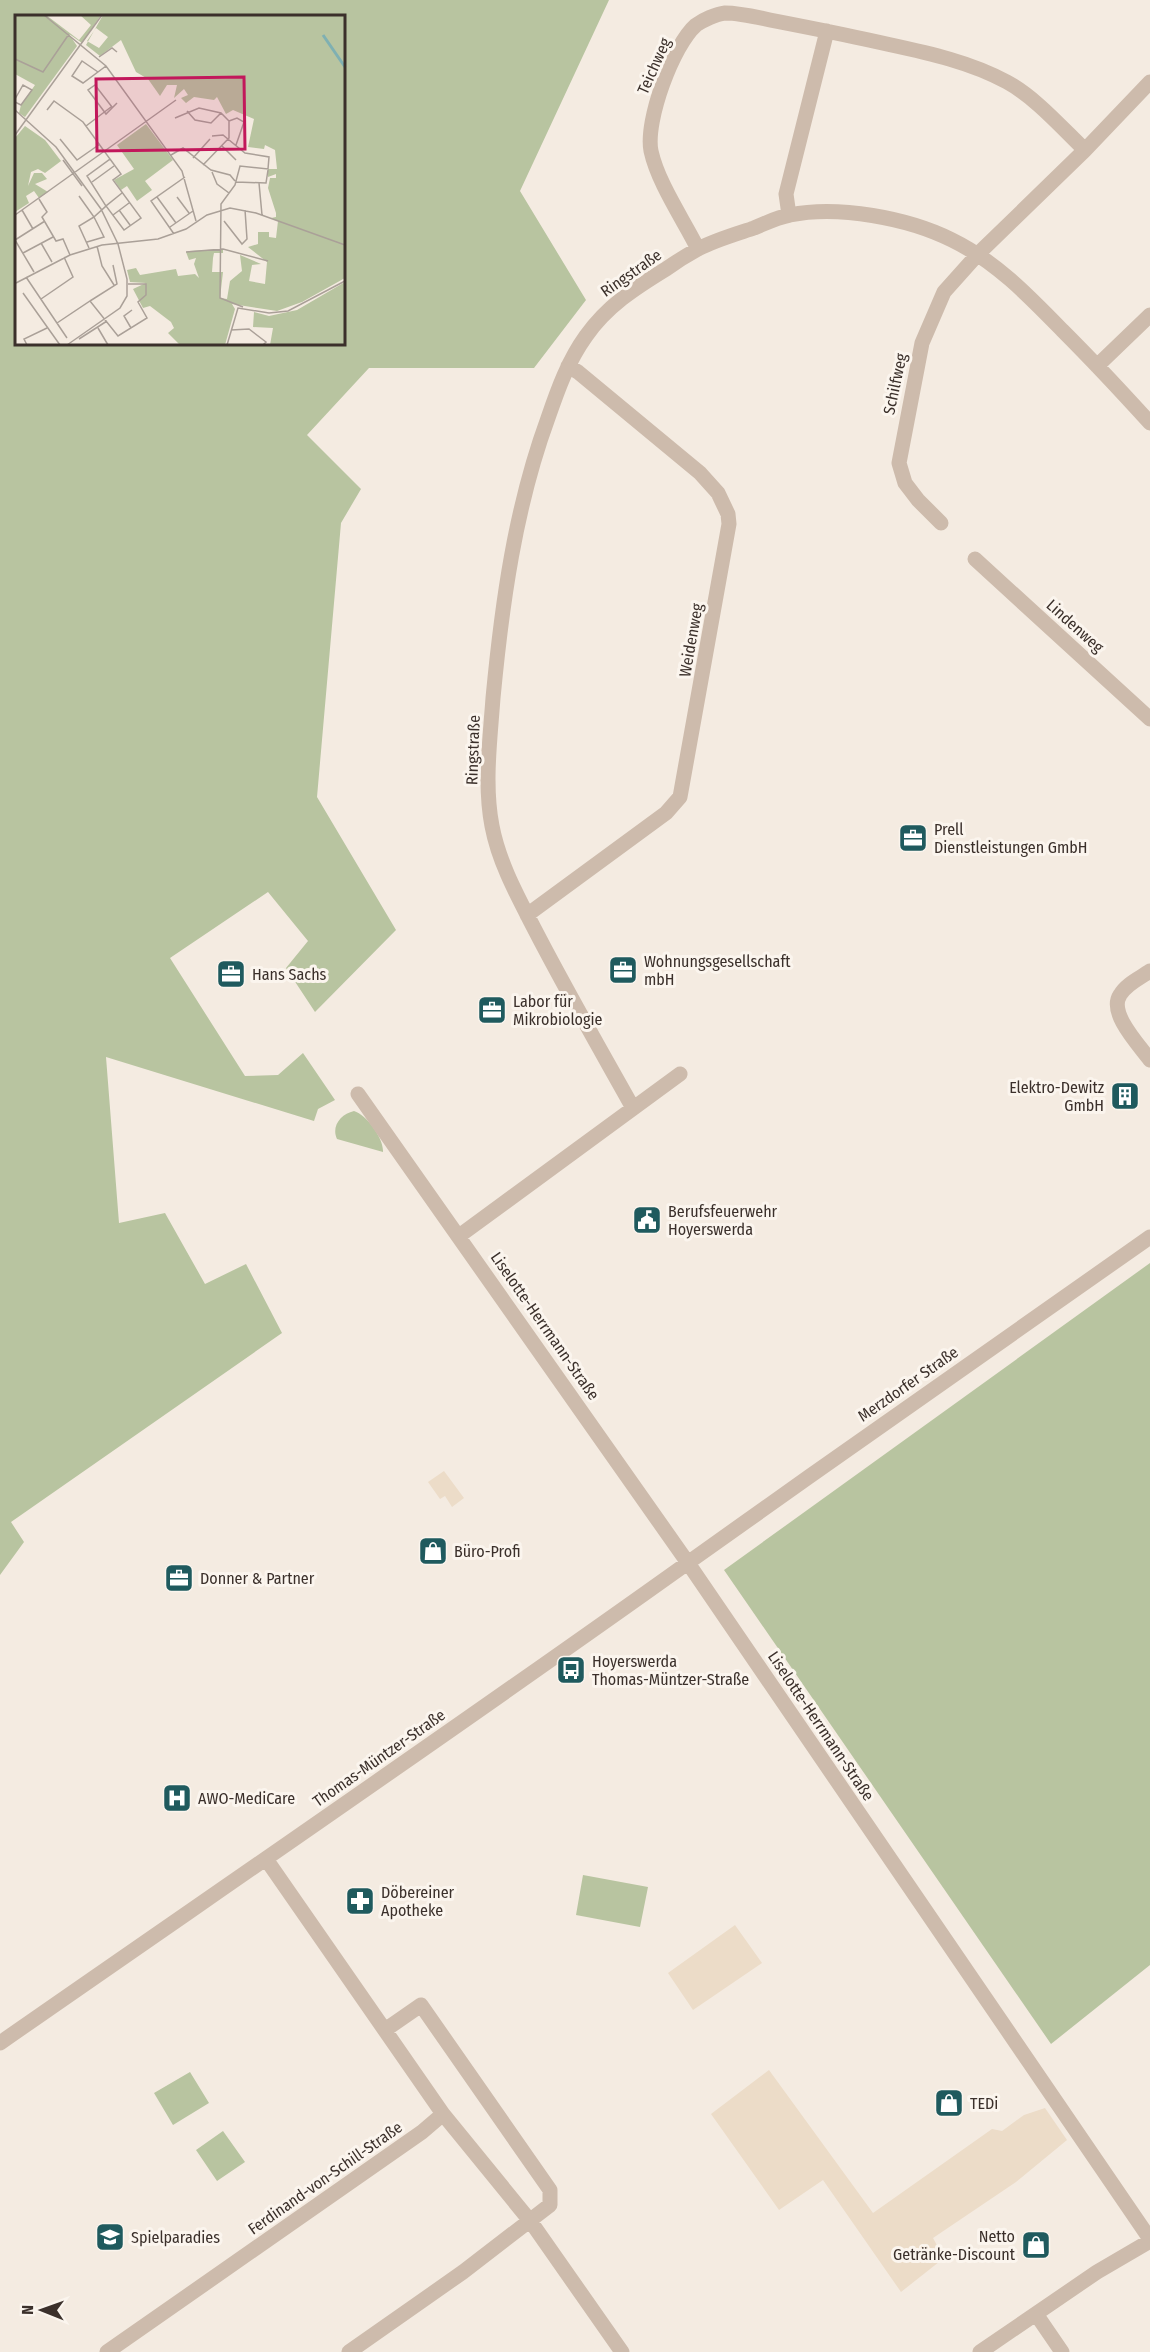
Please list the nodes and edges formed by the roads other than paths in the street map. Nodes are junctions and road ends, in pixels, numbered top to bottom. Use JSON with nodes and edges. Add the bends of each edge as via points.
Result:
{"nodes":[{"id":1,"x":827,"y":31,"type":"junction"},
{"id":2,"x":1150,"y":82,"type":"edge"},
{"id":3,"x":1085,"y":150,"type":"junction"},
{"id":4,"x":789,"y":215,"type":"junction"},
{"id":5,"x":698,"y":249,"type":"junction"},
{"id":6,"x":978,"y":254,"type":"junction"},
{"id":7,"x":1150,"y":315,"type":"edge"},
{"id":8,"x":568,"y":366,"type":"junction"},
{"id":9,"x":1097,"y":366,"type":"junction"},
{"id":10,"x":1150,"y":423,"type":"edge"},
{"id":11,"x":941,"y":522,"type":"dead end"},
{"id":12,"x":975,"y":559,"type":"dead end"},
{"id":13,"x":1150,"y":719,"type":"edge"},
{"id":14,"x":527,"y":915,"type":"junction"},
{"id":15,"x":1150,"y":971,"type":"edge"},
{"id":16,"x":1150,"y":1060,"type":"edge"},
{"id":17,"x":680,"y":1074,"type":"dead end"},
{"id":18,"x":358,"y":1094,"type":"dead end"},
{"id":19,"x":633,"y":1108,"type":"junction"},
{"id":20,"x":459,"y":1236,"type":"junction"},
{"id":21,"x":1150,"y":1237,"type":"edge"},
{"id":22,"x":688,"y":1563,"type":"junction"},
{"id":23,"x":266,"y":1859,"type":"junction"},
{"id":24,"x":386,"y":2030,"type":"junction"},
{"id":25,"x":0,"y":2043,"type":"edge"},
{"id":26,"x":443,"y":2114,"type":"junction"},
{"id":27,"x":531,"y":2222,"type":"junction"},
{"id":28,"x":1150,"y":2240,"type":"edge"},
{"id":29,"x":1036,"y":2314,"type":"junction"},
{"id":30,"x":107,"y":2352,"type":"edge"},
{"id":31,"x":349,"y":2352,"type":"edge"},
{"id":32,"x":622,"y":2352,"type":"edge"},
{"id":33,"x":980,"y":2352,"type":"edge"},
{"id":34,"x":1062,"y":2352,"type":"edge"}],
"edges":[{"from":1,"to":3,"type":"street","name":"Teichweg","via":[[975,67],[1023,93]]},
{"from":1,"to":4,"type":"street","via":[[786,194]]},
{"from":1,"to":5,"type":"street","name":"Teichweg","via":[[724,13],[695,26],[683,41],[656,103],[650,125],[651,150]]},
{"from":2,"to":3,"type":"street"},
{"from":3,"to":6,"type":"street"},
{"from":4,"to":5,"type":"street","name":"Ringstraße"},
{"from":4,"to":6,"type":"street","name":"Ringstraße","via":[[872,216],[933,232]]},
{"from":5,"to":8,"type":"street","name":"Ringstraße","via":[[624,296],[585,337]]},
{"from":6,"to":9,"type":"street","name":"Ringstraße","via":[[1024,291]]},
{"from":6,"to":11,"type":"street","name":"Schilfweg","via":[[944,292],[922,343],[901,446],[899,463],[905,483]]},
{"from":7,"to":9,"type":"street"},
{"from":8,"to":14,"type":"street","name":"Ringstraße","via":[[524,492],[510,565],[491,727],[491,823],[498,853]]},
{"from":8,"to":14,"type":"street","name":"Weidenweg","via":[[700,473],[718,493],[729,524],[680,797],[666,813]]},
{"from":9,"to":10,"type":"street","name":"Ringstraße"},
{"from":12,"to":13,"type":"street","name":"Lindenweg"},
{"from":14,"to":19,"type":"street"},
{"from":15,"to":16,"type":"street","via":[[1126,988],[1116,1004],[1118,1014]]},
{"from":17,"to":19,"type":"street"},
{"from":18,"to":20,"type":"street","name":"Liselotte-Herrmann-Straße"},
{"from":19,"to":20,"type":"street"},
{"from":20,"to":22,"type":"street","name":"Liselotte-Herrmann-Straße"},
{"from":21,"to":22,"type":"street","name":"Merzdorfer Straße"},
{"from":22,"to":23,"type":"street","name":"Thomas-Müntzer-Straße"},
{"from":22,"to":28,"type":"street","name":"Liselotte-Herrmann-Straße"},
{"from":23,"to":24,"type":"street"},
{"from":23,"to":25,"type":"street","name":"Thomas-Müntzer-Straße"},
{"from":24,"to":26,"type":"street"},
{"from":24,"to":27,"type":"street","via":[[421,2005],[550,2190],[550,2205]]},
{"from":26,"to":27,"type":"street"},
{"from":26,"to":30,"type":"street","name":"Ferdinand-von-Schill-Straße"},
{"from":27,"to":31,"type":"street"},
{"from":27,"to":32,"type":"street"},
{"from":28,"to":29,"type":"street"},
{"from":29,"to":33,"type":"street"},
{"from":29,"to":34,"type":"street"}]}
